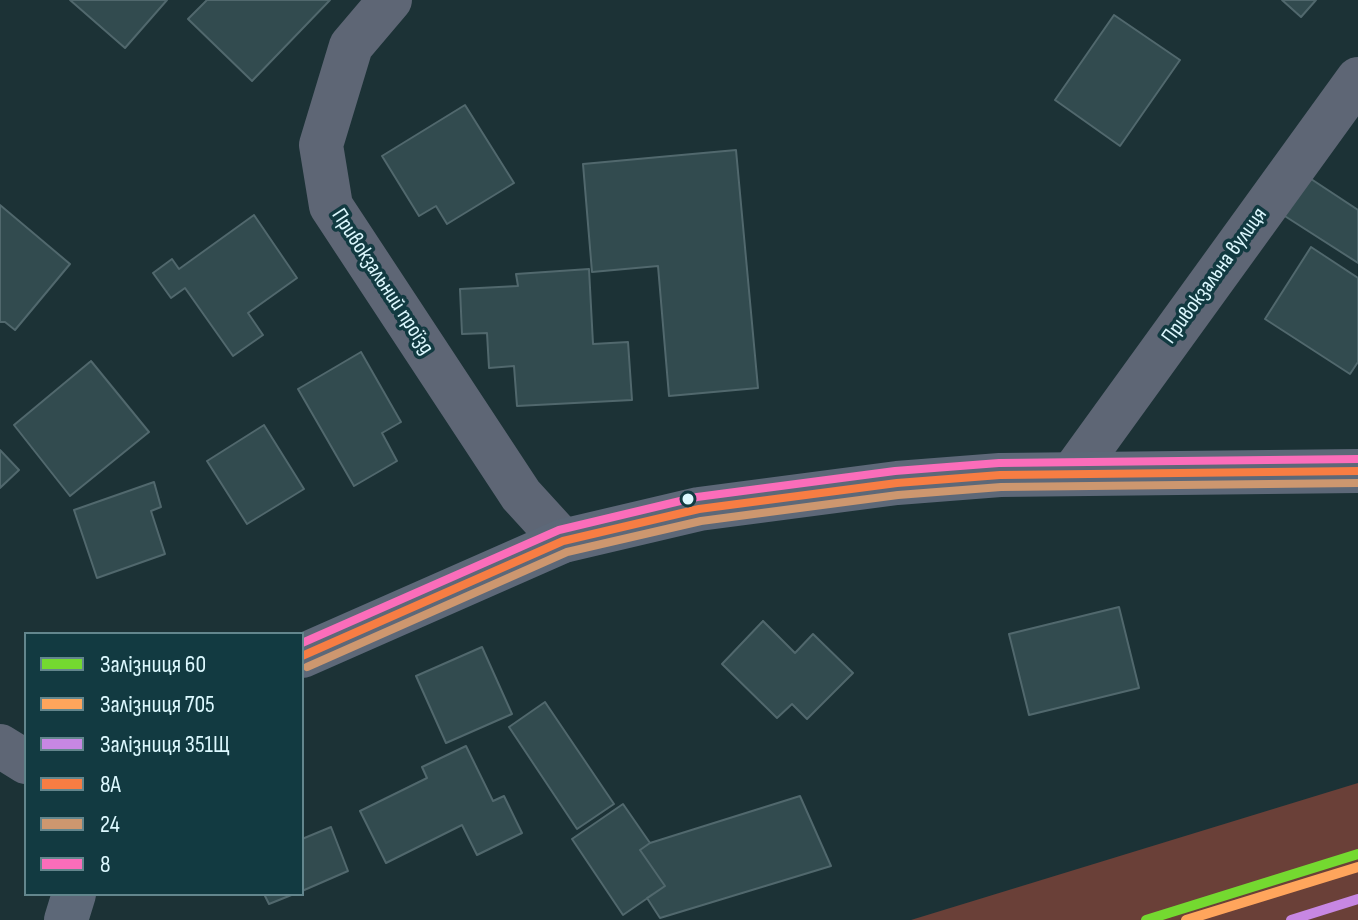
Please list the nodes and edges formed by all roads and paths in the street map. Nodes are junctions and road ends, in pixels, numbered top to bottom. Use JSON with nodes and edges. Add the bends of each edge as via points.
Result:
{"nodes":[{"id":1,"x":390,"y":0,"type":"edge"},
{"id":2,"x":1358,"y":79,"type":"edge"},
{"id":3,"x":1358,"y":471,"type":"edge"},
{"id":4,"x":1073,"y":473,"type":"junction"},
{"id":5,"x":563,"y":541,"type":"junction"},
{"id":6,"x":304,"y":655,"type":"edge"},
{"id":7,"x":0,"y":746,"type":"edge"},
{"id":8,"x":24,"y":761,"type":"edge"},
{"id":9,"x":73,"y":896,"type":"edge"},
{"id":10,"x":66,"y":920,"type":"edge"}],
"edges":[{"from":1,"to":5,"type":"street","name":"Привокзальний проїзд","via":[[351,46],[321,145],[331,206],[521,495]]},
{"from":2,"to":4,"type":"street","name":"Привокзальна вулиця"},
{"from":3,"to":4,"type":"street"},
{"from":4,"to":5,"type":"street","via":[[897,483],[699,509]]},
{"from":5,"to":6,"type":"street"},
{"from":7,"to":8,"type":"street"},
{"from":9,"to":10,"type":"street"}]}
